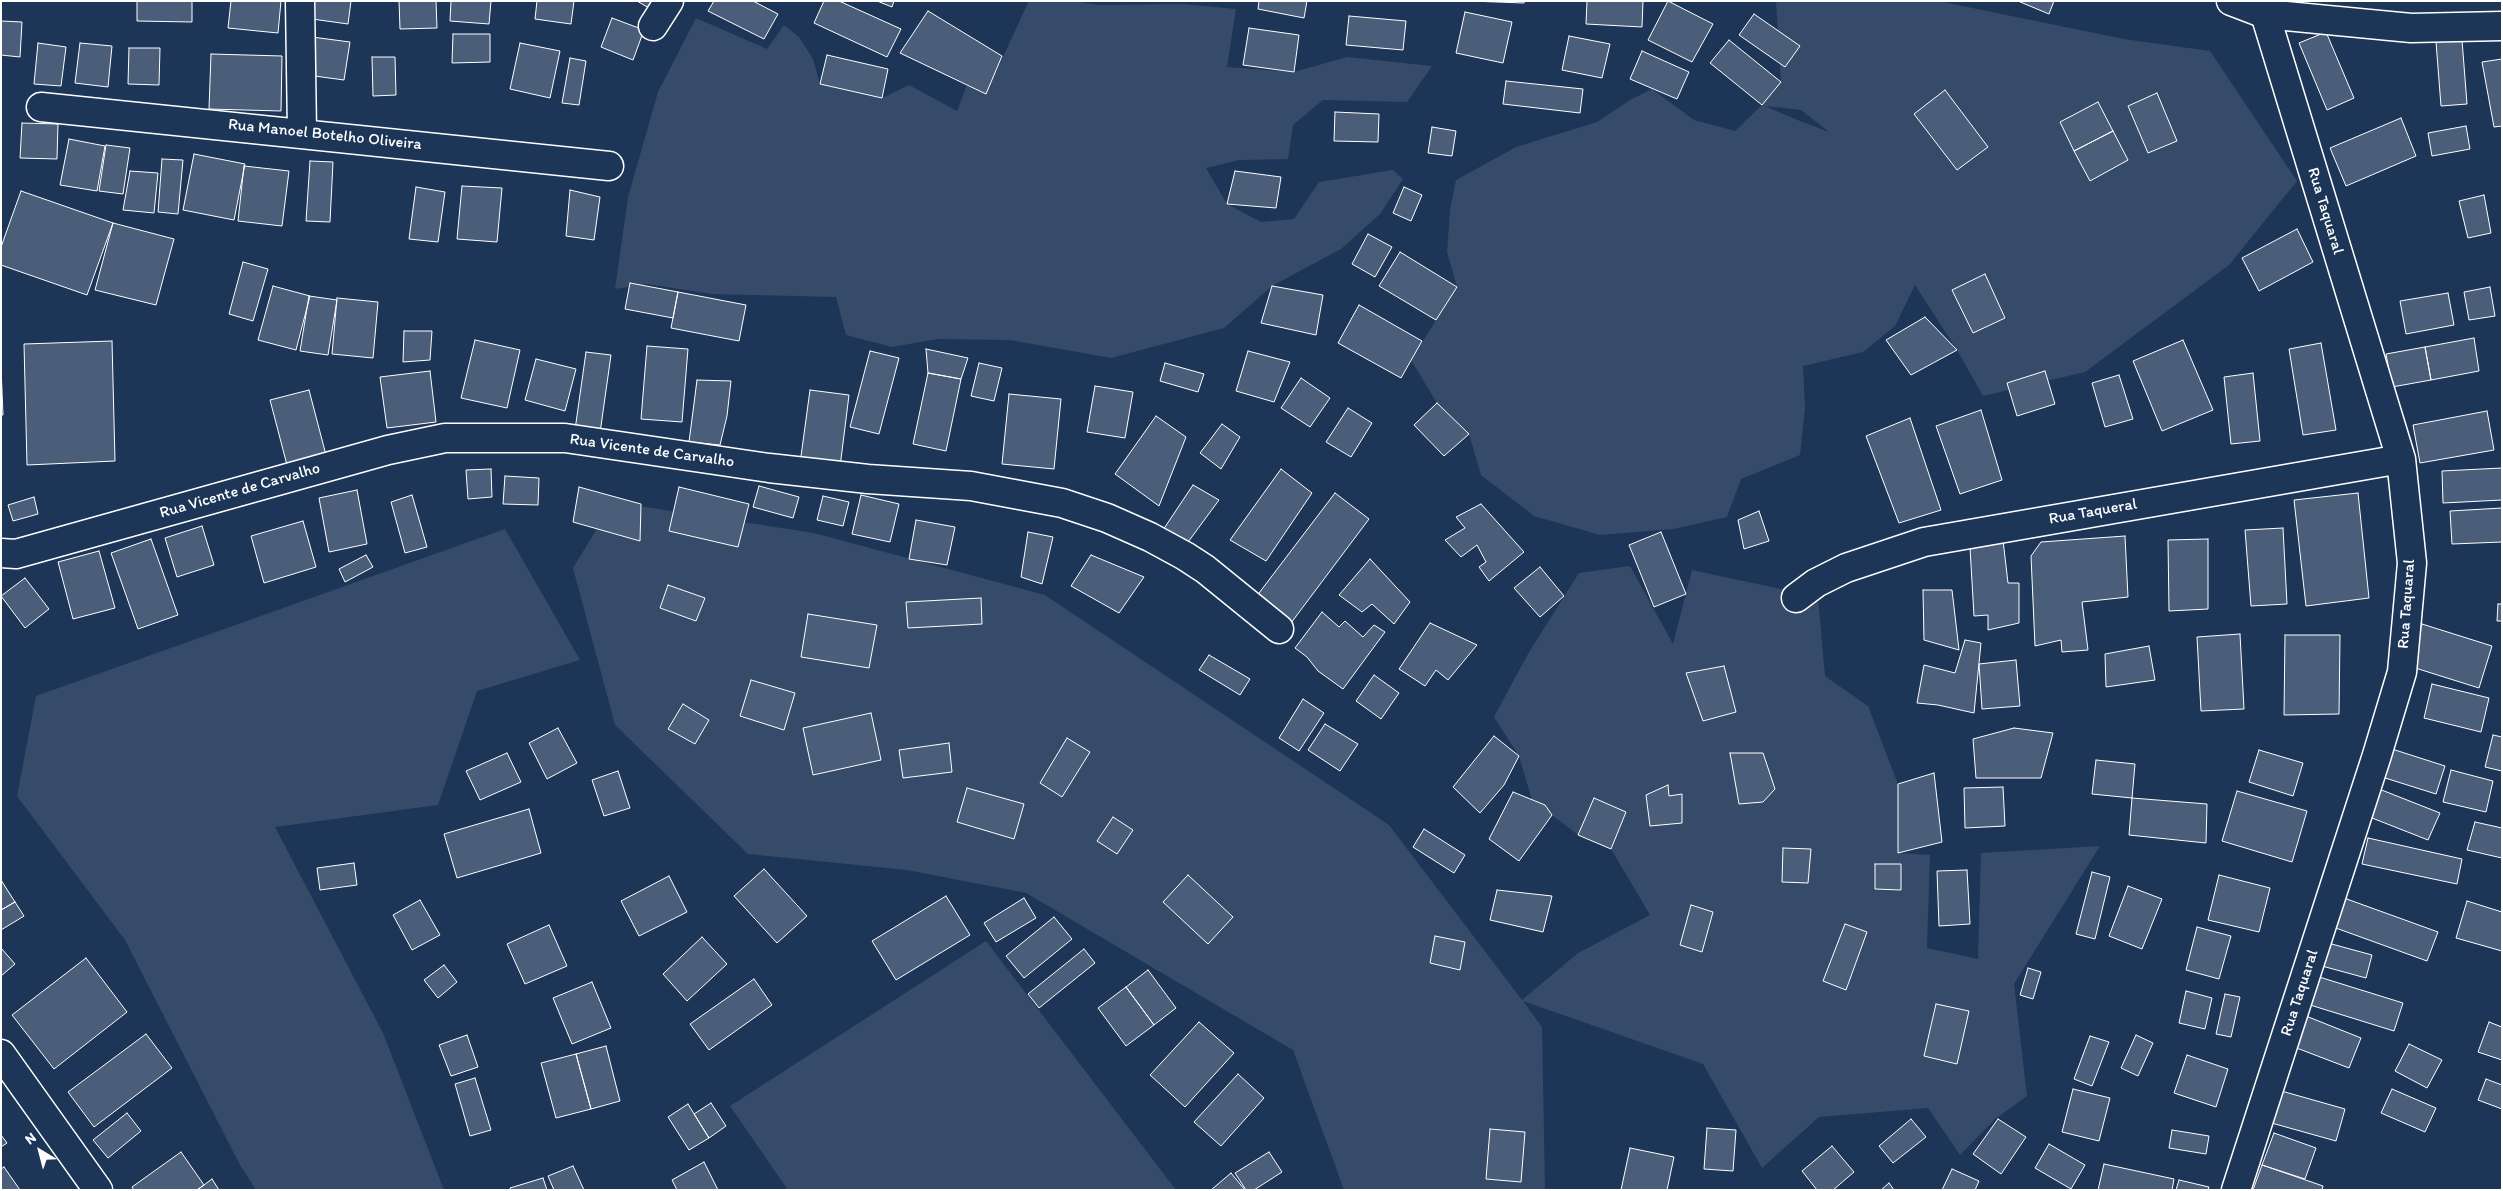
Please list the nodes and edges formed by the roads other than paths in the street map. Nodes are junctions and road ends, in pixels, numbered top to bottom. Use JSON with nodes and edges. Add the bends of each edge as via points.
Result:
{"nodes":[{"id":1,"x":300,"y":1,"type":"edge"},
{"id":2,"x":669,"y":1,"type":"edge"},
{"id":3,"x":2231,"y":1,"type":"edge"},
{"id":4,"x":2265,"y":14,"type":"junction"},
{"id":5,"x":653,"y":26,"type":"dead end"},
{"id":6,"x":2502,"y":26,"type":"edge"},
{"id":7,"x":42,"y":107,"type":"dead end"},
{"id":8,"x":302,"y":132,"type":"junction"},
{"id":9,"x":609,"y":166,"type":"dead end"},
{"id":10,"x":2401,"y":459,"type":"junction"},
{"id":11,"x":1,"y":553,"type":"edge"},
{"id":12,"x":1796,"y":598,"type":"dead end"},
{"id":13,"x":1279,"y":629,"type":"dead end"},
{"id":14,"x":1,"y":1054,"type":"edge"},
{"id":15,"x":98,"y":1190,"type":"edge"},
{"id":16,"x":2236,"y":1190,"type":"edge"}],
"edges":[{"from":1,"to":8,"type":"street"},
{"from":2,"to":5,"type":"street"},
{"from":3,"to":4,"type":"street"},
{"from":4,"to":6,"type":"street","via":[[2411,28]]},
{"from":4,"to":10,"type":"street","name":"Rua Taquaral"},
{"from":7,"to":8,"type":"street","name":"Rua Manoel Botelho Oliveira"},
{"from":8,"to":9,"type":"street","name":"Rua Manoel Botelho Oliveira"},
{"from":10,"to":12,"type":"street","name":"Rua Taqueral","via":[[1924,542],[1846,568],[1816,583]]},
{"from":10,"to":16,"type":"street","name":"Rua Taquaral","via":[[2412,563],[2402,672]]},
{"from":11,"to":13,"type":"street","name":"Rua Vicente de Carvalho","via":[[16,554],[388,450],[445,438],[565,438],[769,468],[971,486],[1062,503],[1108,518],[1186,556]]},
{"from":14,"to":15,"type":"street"}]}
